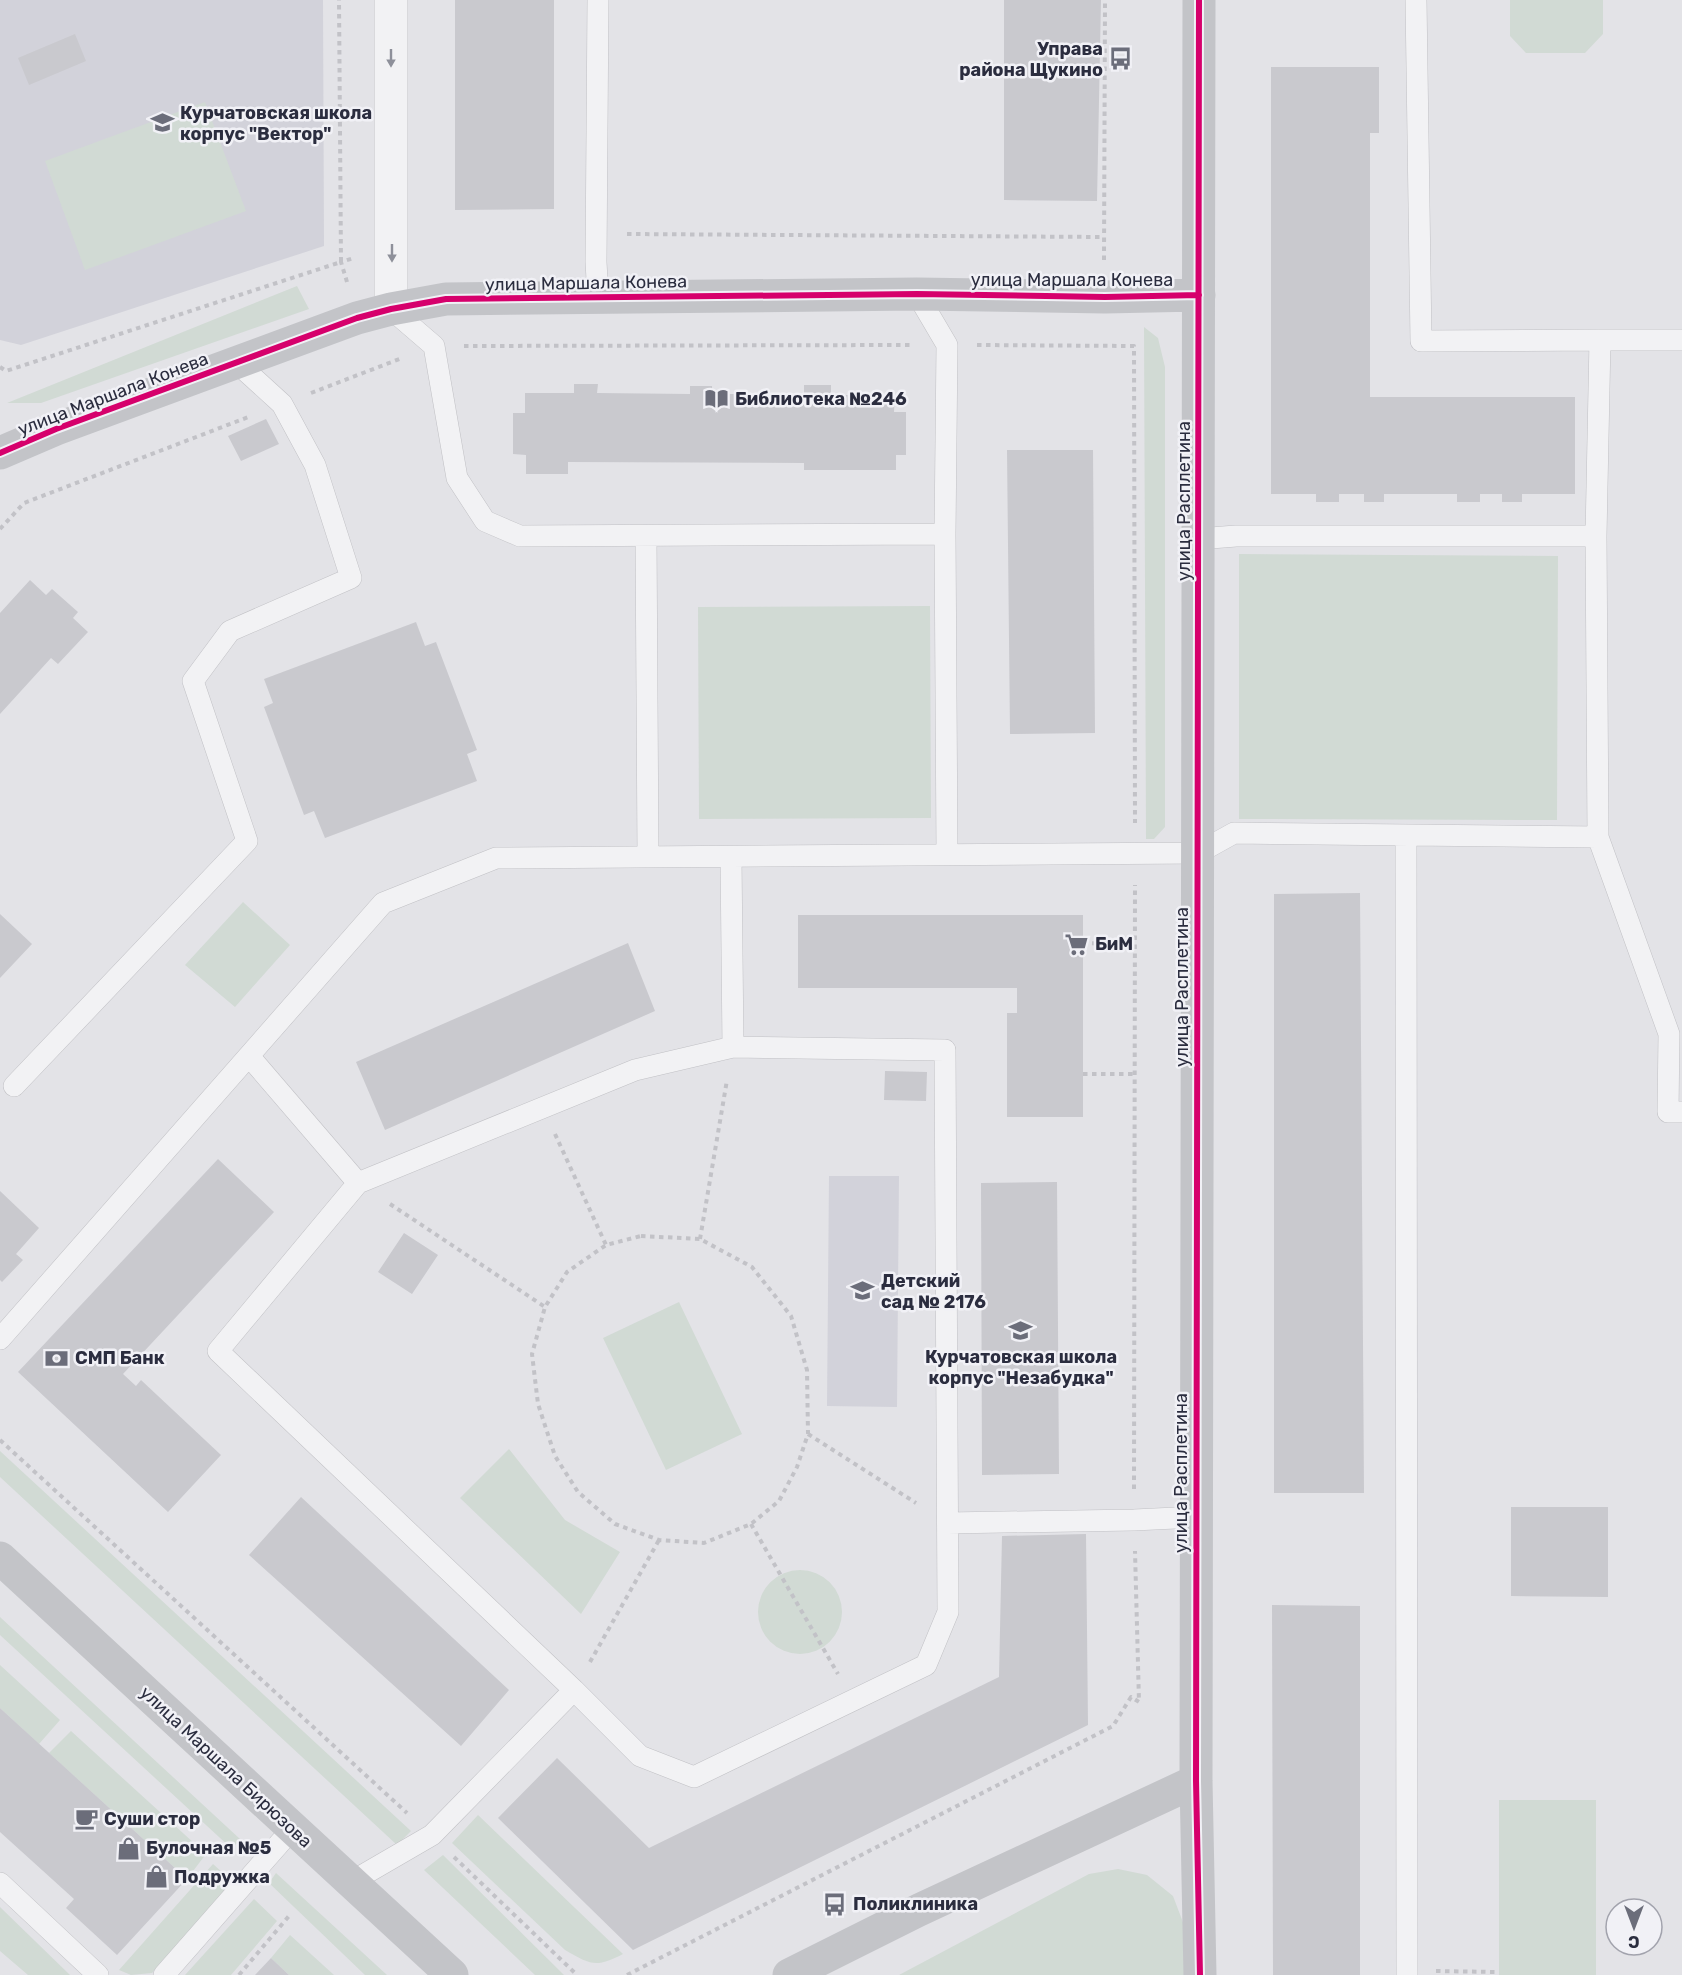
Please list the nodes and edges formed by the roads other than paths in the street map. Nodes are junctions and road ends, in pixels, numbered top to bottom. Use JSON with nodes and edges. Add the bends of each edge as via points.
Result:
{"nodes":[{"id":1,"x":391,"y":0,"type":"edge"},
{"id":2,"x":598,"y":0,"type":"edge"},
{"id":3,"x":1199,"y":0,"type":"edge"},
{"id":4,"x":1416,"y":0,"type":"edge"},
{"id":5,"x":916,"y":294,"type":"junction"},
{"id":6,"x":1199,"y":296,"type":"junction"},
{"id":7,"x":598,"y":297,"type":"junction"},
{"id":8,"x":391,"y":309,"type":"junction"},
{"id":9,"x":1600,"y":340,"type":"junction"},
{"id":10,"x":1682,"y":340,"type":"edge"},
{"id":11,"x":237,"y":363,"type":"junction"},
{"id":12,"x":0,"y":453,"type":"edge"},
{"id":13,"x":945,"y":534,"type":"junction"},
{"id":14,"x":646,"y":536,"type":"junction"},
{"id":15,"x":1596,"y":536,"type":"junction"},
{"id":16,"x":1198,"y":539,"type":"junction"},
{"id":17,"x":1406,"y":836,"type":"junction"},
{"id":18,"x":1598,"y":837,"type":"junction"},
{"id":19,"x":1198,"y":853,"type":"junction"},
{"id":20,"x":947,"y":855,"type":"junction"},
{"id":21,"x":648,"y":857,"type":"junction"},
{"id":22,"x":731,"y":858,"type":"junction"},
{"id":23,"x":1675,"y":1034,"type":"edge"},
{"id":24,"x":733,"y":1047,"type":"junction"},
{"id":25,"x":249,"y":1056,"type":"junction"},
{"id":26,"x":14,"y":1086,"type":"dead end"},
{"id":27,"x":1682,"y":1112,"type":"edge"},
{"id":28,"x":358,"y":1183,"type":"junction"},
{"id":29,"x":0,"y":1339,"type":"edge"},
{"id":30,"x":1196,"y":1517,"type":"junction"},
{"id":31,"x":948,"y":1523,"type":"junction"},
{"id":32,"x":0,"y":1558,"type":"edge"},
{"id":33,"x":574,"y":1690,"type":"junction"},
{"id":34,"x":1196,"y":1781,"type":"junction"},
{"id":35,"x":293,"y":1828,"type":"junction"},
{"id":36,"x":351,"y":1882,"type":"junction"},
{"id":37,"x":0,"y":1883,"type":"edge"},
{"id":38,"x":1407,"y":1973,"type":"edge"},
{"id":39,"x":98,"y":1975,"type":"edge"},
{"id":40,"x":164,"y":1975,"type":"edge"},
{"id":41,"x":452,"y":1975,"type":"edge"},
{"id":42,"x":789,"y":1975,"type":"edge"},
{"id":43,"x":1200,"y":1975,"type":"edge"}],
"edges":[{"from":1,"to":8,"type":"street","one_way":true},
{"from":2,"to":7,"type":"lane"},
{"from":3,"to":6,"type":"street","name":"улица Расплетина"},
{"from":4,"to":9,"type":"lane","via":[[1421,341]]},
{"from":5,"to":6,"type":"street","name":"улица Маршала Конева"},
{"from":5,"to":7,"type":"street","name":"улица Маршала Конева"},
{"from":5,"to":13,"type":"lane","via":[[947,345]]},
{"from":6,"to":16,"type":"street","name":"улица Расплетина"},
{"from":7,"to":8,"type":"street","name":"улица Маршала Конева","via":[[446,299]]},
{"from":8,"to":11,"type":"street","name":"улица Маршала Конева"},
{"from":8,"to":14,"type":"lane","via":[[434,346],[457,478],[485,521],[520,536]]},
{"from":9,"to":10,"type":"lane"},
{"from":9,"to":15,"type":"lane"},
{"from":11,"to":12,"type":"street","name":"улица Маршала Конева"},
{"from":11,"to":26,"type":"lane","via":[[282,404],[315,465],[351,578],[230,631],[193,681],[247,842]]},
{"from":13,"to":14,"type":"lane"},
{"from":13,"to":20,"type":"lane"},
{"from":14,"to":21,"type":"lane"},
{"from":15,"to":16,"type":"lane"},
{"from":15,"to":18,"type":"lane"},
{"from":16,"to":19,"type":"street","name":"улица Расплетина"},
{"from":17,"to":18,"type":"lane"},
{"from":17,"to":19,"type":"lane","via":[[1234,833]]},
{"from":17,"to":38,"type":"lane"},
{"from":18,"to":23,"type":"lane"},
{"from":19,"to":20,"type":"lane"},
{"from":19,"to":30,"type":"street","name":"улица Расплетина"},
{"from":20,"to":22,"type":"lane"},
{"from":21,"to":22,"type":"lane"},
{"from":21,"to":25,"type":"lane","via":[[496,858],[383,903]]},
{"from":22,"to":24,"type":"lane"},
{"from":23,"to":27,"type":"lane","via":[[1668,1112]]},
{"from":24,"to":28,"type":"lane","via":[[635,1070]]},
{"from":24,"to":31,"type":"lane","via":[[945,1050]]},
{"from":25,"to":28,"type":"lane"},
{"from":25,"to":29,"type":"lane"},
{"from":28,"to":33,"type":"lane","via":[[218,1351]]},
{"from":30,"to":31,"type":"lane"},
{"from":30,"to":34,"type":"street","name":"улица Расплетина"},
{"from":31,"to":33,"type":"lane","via":[[948,1612],[926,1665],[694,1777],[640,1756]]},
{"from":32,"to":35,"type":"street","name":"улица Маршала Бирюзова"},
{"from":33,"to":36,"type":"lane","via":[[432,1835]]},
{"from":34,"to":42,"type":"street"},
{"from":34,"to":43,"type":"street","name":"улица Расплетина"},
{"from":35,"to":36,"type":"street","name":"улица Маршала Бирюзова"},
{"from":35,"to":40,"type":"lane"},
{"from":36,"to":41,"type":"street","name":"улица Маршала Бирюзова"},
{"from":37,"to":39,"type":"lane"}]}
